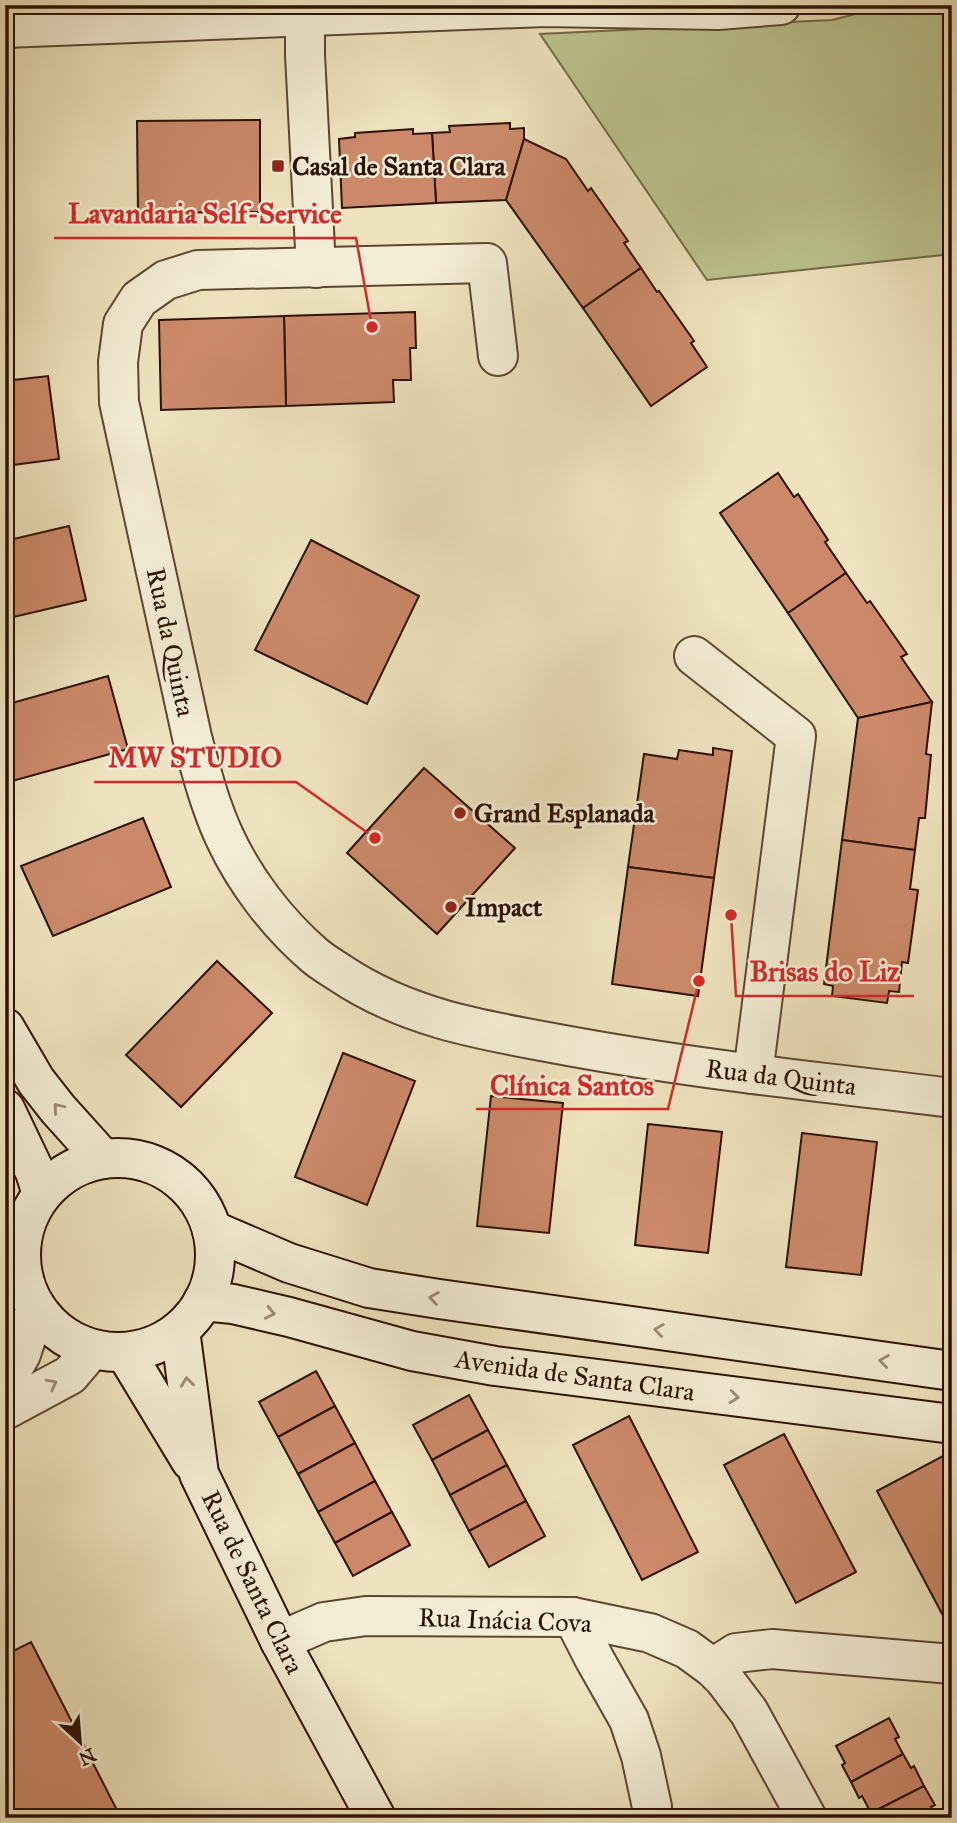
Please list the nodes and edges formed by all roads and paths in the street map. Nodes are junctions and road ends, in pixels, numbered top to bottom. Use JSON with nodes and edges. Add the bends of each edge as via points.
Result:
{"nodes":[{"id":1,"x":781,"y":5,"type":"edge"},
{"id":2,"x":305,"y":17,"type":"junction"},
{"id":3,"x":5,"y":28,"type":"edge"},
{"id":4,"x":316,"y":268,"type":"junction"},
{"id":5,"x":498,"y":356,"type":"dead end"},
{"id":6,"x":694,"y":656,"type":"dead end"},
{"id":7,"x":5,"y":1028,"type":"edge"},
{"id":8,"x":753,"y":1074,"type":"junction"},
{"id":9,"x":952,"y":1098,"type":"edge"},
{"id":10,"x":5,"y":1109,"type":"edge"},
{"id":11,"x":103,"y":1159,"type":"junction"},
{"id":12,"x":42,"y":1194,"type":"junction"},
{"id":13,"x":212,"y":1230,"type":"junction"},
{"id":14,"x":36,"y":1308,"type":"junction"},
{"id":15,"x":192,"y":1315,"type":"junction"},
{"id":16,"x":108,"y":1351,"type":"junction"},
{"id":17,"x":952,"y":1371,"type":"edge"},
{"id":18,"x":5,"y":1382,"type":"edge"},
{"id":19,"x":5,"y":1410,"type":"edge"},
{"id":20,"x":952,"y":1424,"type":"edge"},
{"id":21,"x":199,"y":1474,"type":"junction"},
{"id":22,"x":573,"y":1617,"type":"junction"},
{"id":23,"x":280,"y":1641,"type":"junction"},
{"id":24,"x":952,"y":1664,"type":"edge"},
{"id":25,"x":713,"y":1668,"type":"junction"},
{"id":26,"x":376,"y":1818,"type":"edge"},
{"id":27,"x":652,"y":1818,"type":"edge"},
{"id":28,"x":807,"y":1818,"type":"edge"}],
"edges":[{"from":1,"to":2,"type":"street","via":[[718,10],[544,7]]},
{"from":2,"to":3,"type":"street"},
{"from":2,"to":4,"type":"street"},
{"from":4,"to":5,"type":"street","name":"Rua da Quinta","via":[[487,263]]},
{"from":4,"to":8,"type":"street","name":"Rua da Quinta","via":[[198,270],[166,279],[139,299],[123,324],[118,402],[192,737],[225,838],[278,919],[315,956],[360,986],[414,1011],[477,1029]]},
{"from":6,"to":8,"type":"street","via":[[796,736]]},
{"from":11,"to":7,"type":"street","one_way":true,"via":[[36,1081]]},
{"from":8,"to":9,"type":"street","name":"Rua da Quinta"},
{"from":10,"to":12,"type":"street"},
{"from":11,"to":12,"type":"street","via":[[60,1177]]},
{"from":11,"to":13,"type":"street","via":[[132,1159],[158,1167],[182,1182],[200,1204]]},
{"from":12,"to":14,"type":"street","via":[[27,1220],[20,1250],[23,1280]]},
{"from":13,"to":15,"type":"street","via":[[212,1278]]},
{"from":17,"to":13,"type":"street","one_way":true,"via":[[369,1288],[289,1263]]},
{"from":14,"to":16,"type":"street","via":[[50,1326],[70,1340]]},
{"from":14,"to":18,"type":"street","via":[[21,1354]]},
{"from":15,"to":16,"type":"street","via":[[154,1345]]},
{"from":15,"to":20,"type":"street","name":"Avenida de Santa Clara","one_way":true,"via":[[233,1304],[412,1351],[495,1366]]},
{"from":21,"to":15,"type":"street","name":"Rua de Santa Clara","one_way":true},
{"from":19,"to":16,"type":"street","one_way":true},
{"from":16,"to":21,"type":"street"},
{"from":21,"to":23,"type":"street","name":"Rua de Santa Clara"},
{"from":22,"to":23,"type":"street","name":"Rua Inácia Cova","via":[[366,1616],[324,1622]]},
{"from":22,"to":25,"type":"street","name":"Rua Inácia Cova","via":[[650,1633],[687,1649]]},
{"from":22,"to":27,"type":"street","via":[[629,1720]]},
{"from":23,"to":26,"type":"street","name":"Rua de Santa Clara"},
{"from":24,"to":25,"type":"street","via":[[772,1649],[736,1653]]},
{"from":25,"to":28,"type":"street","name":"Rua Inácia Cova","via":[[750,1712]]}]}
